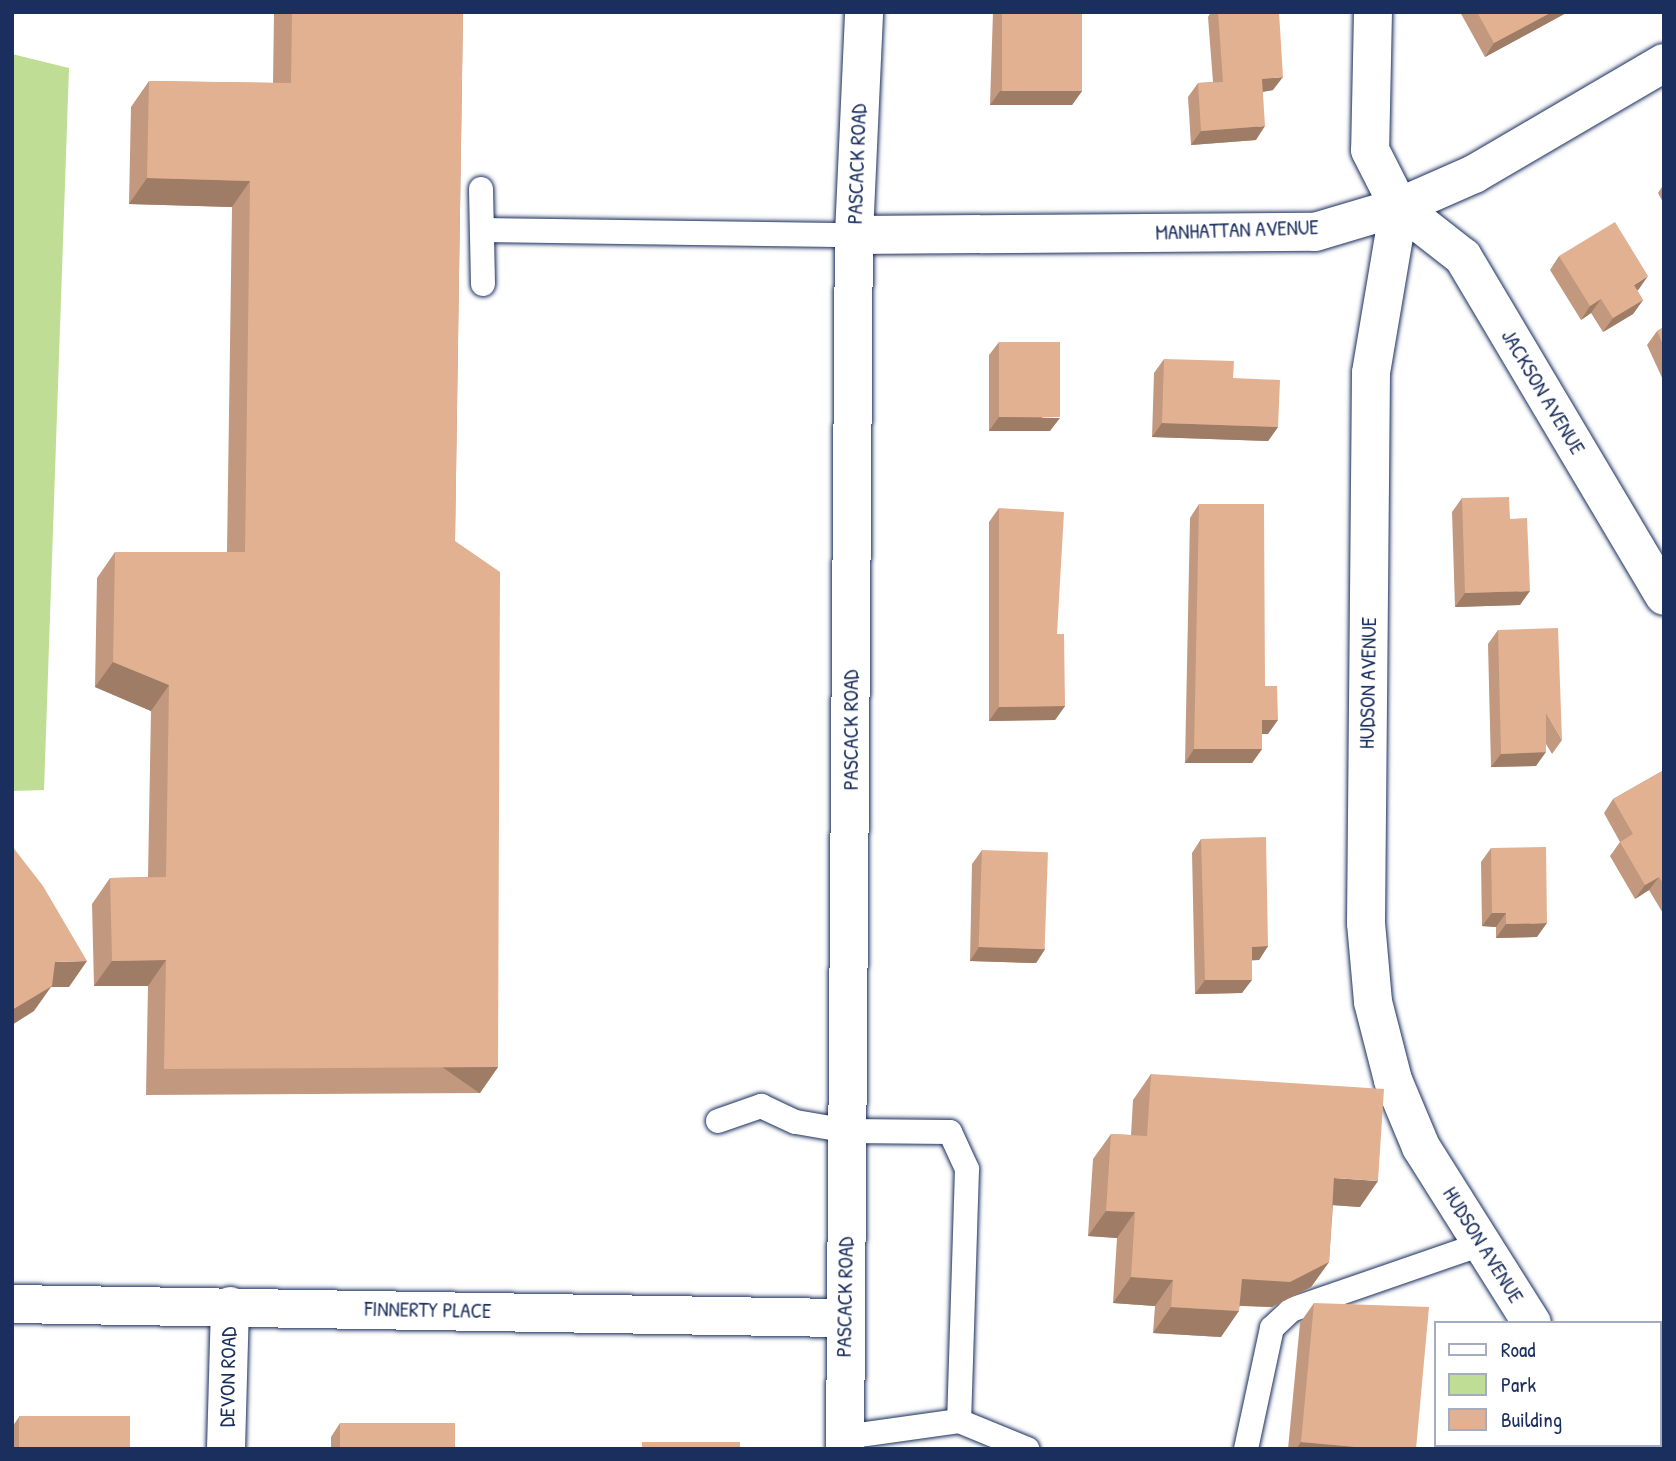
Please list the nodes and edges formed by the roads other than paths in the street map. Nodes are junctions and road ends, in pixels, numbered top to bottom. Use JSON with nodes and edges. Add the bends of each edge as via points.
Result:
{"nodes":[{"id":1,"x":864,"y":12,"type":"edge"},
{"id":2,"x":1373,"y":12,"type":"edge"},
{"id":3,"x":1664,"y":63,"type":"edge"},
{"id":4,"x":481,"y":189,"type":"dead end"},
{"id":5,"x":1399,"y":207,"type":"junction"},
{"id":6,"x":482,"y":230,"type":"junction"},
{"id":7,"x":854,"y":236,"type":"junction"},
{"id":8,"x":482,"y":284,"type":"dead end"},
{"id":9,"x":1664,"y":596,"type":"edge"},
{"id":10,"x":718,"y":1121,"type":"dead end"},
{"id":11,"x":848,"y":1131,"type":"junction"},
{"id":12,"x":1482,"y":1244,"type":"junction"},
{"id":13,"x":12,"y":1304,"type":"edge"},
{"id":14,"x":230,"y":1306,"type":"junction"},
{"id":15,"x":844,"y":1318,"type":"junction"},
{"id":16,"x":1531,"y":1321,"type":"edge"},
{"id":17,"x":960,"y":1421,"type":"junction"},
{"id":18,"x":845,"y":1443,"type":"edge"},
{"id":19,"x":226,"y":1449,"type":"edge"},
{"id":20,"x":1027,"y":1449,"type":"edge"},
{"id":21,"x":1246,"y":1449,"type":"edge"}],
"edges":[{"from":1,"to":7,"type":"street","name":"PASCACK ROAD"},
{"from":2,"to":5,"type":"street","via":[[1370,150]]},
{"from":3,"to":5,"type":"street","name":"MANHATTAN AVENUE","via":[[1474,174]]},
{"from":4,"to":6,"type":"lane"},
{"from":5,"to":7,"type":"street","name":"MANHATTAN AVENUE","via":[[1315,232]]},
{"from":5,"to":9,"type":"street","name":"JACKSON AVENUE","via":[[1463,257]]},
{"from":5,"to":12,"type":"street","name":"HUDSON AVENUE","via":[[1371,373],[1366,923],[1373,1002],[1393,1080],[1421,1147]]},
{"from":6,"to":7,"type":"lane"},
{"from":6,"to":8,"type":"lane"},
{"from":7,"to":11,"type":"street","name":"PASCACK ROAD"},
{"from":10,"to":11,"type":"lane","via":[[761,1106],[796,1122]]},
{"from":11,"to":15,"type":"street","name":"PASCACK ROAD"},
{"from":11,"to":17,"type":"lane","via":[[950,1132],[967,1169]]},
{"from":12,"to":16,"type":"street","name":"HUDSON AVENUE"},
{"from":12,"to":21,"type":"lane","via":[[1291,1310],[1272,1328]]},
{"from":13,"to":14,"type":"street","name":"FINNERTY PLACE"},
{"from":14,"to":15,"type":"street","name":"FINNERTY PLACE"},
{"from":14,"to":19,"type":"street","name":"DEVON ROAD"},
{"from":15,"to":18,"type":"street","name":"PASCACK ROAD"},
{"from":17,"to":18,"type":"lane"},
{"from":17,"to":20,"type":"lane","via":[[988,1438]]}]}
